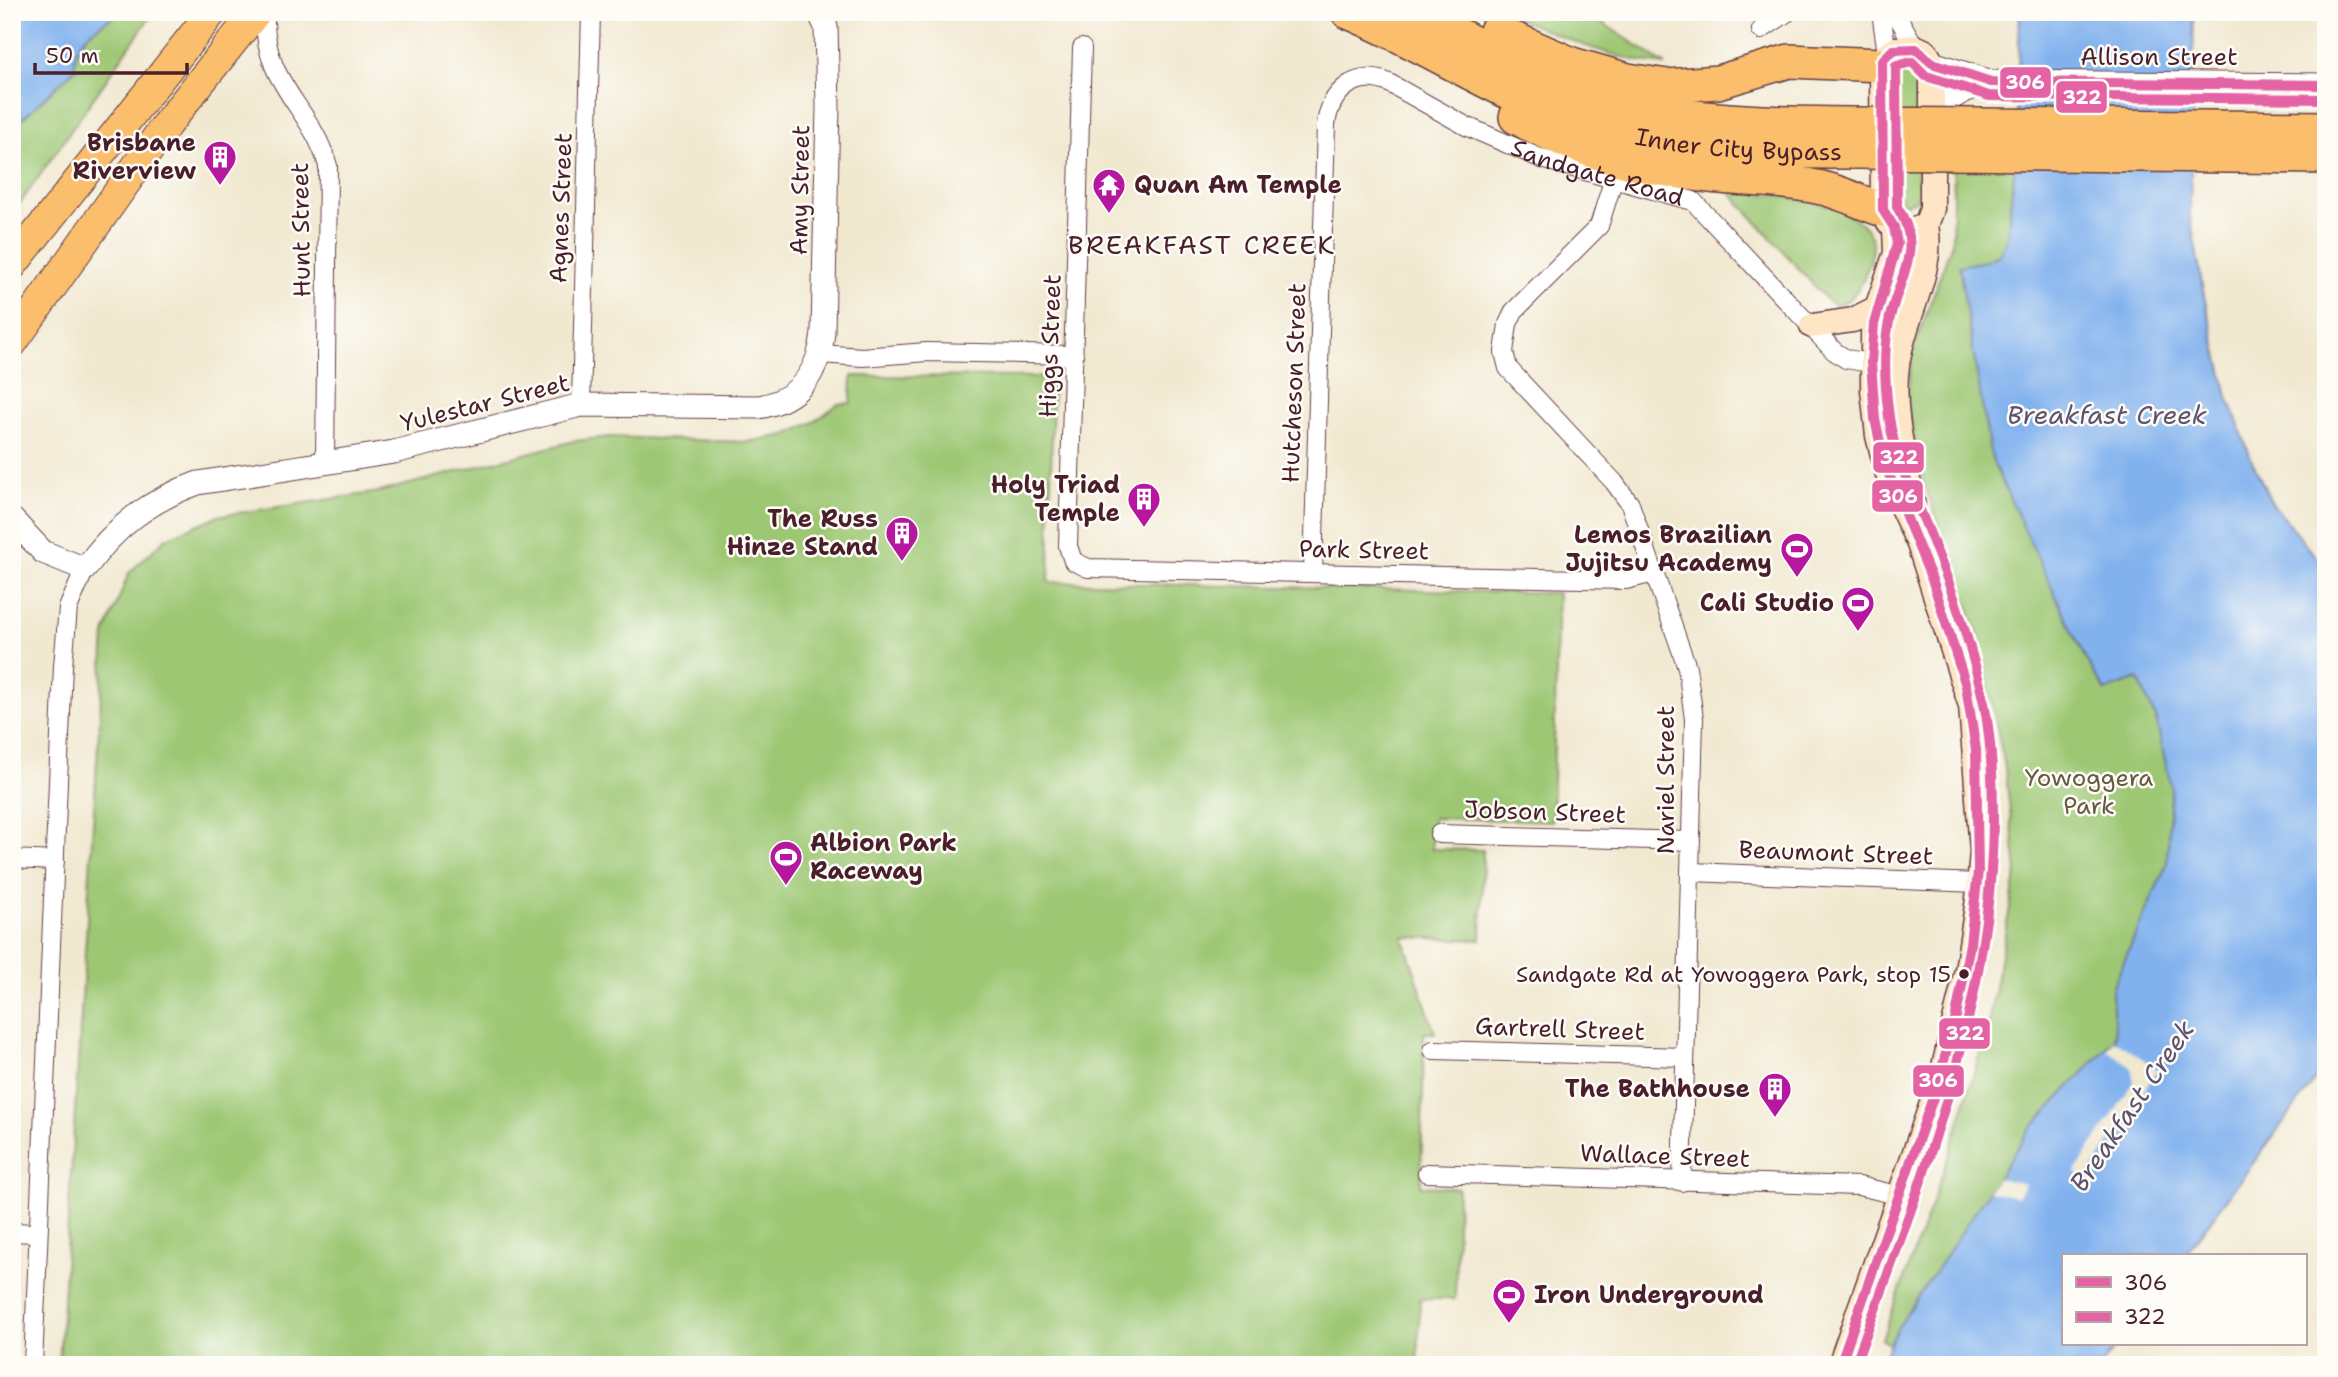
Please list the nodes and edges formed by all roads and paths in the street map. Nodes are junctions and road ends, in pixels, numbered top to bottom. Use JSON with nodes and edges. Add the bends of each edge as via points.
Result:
{"nodes":[{"id":1,"x":212,"y":12,"type":"edge"},
{"id":2,"x":256,"y":12,"type":"edge"},
{"id":3,"x":265,"y":12,"type":"edge"},
{"id":4,"x":591,"y":12,"type":"edge"},
{"id":5,"x":1348,"y":12,"type":"edge"},
{"id":6,"x":1413,"y":12,"type":"edge"},
{"id":7,"x":1452,"y":12,"type":"edge"},
{"id":8,"x":1788,"y":12,"type":"edge"},
{"id":9,"x":1881,"y":12,"type":"edge"},
{"id":10,"x":1895,"y":12,"type":"edge"},
{"id":11,"x":826,"y":17,"type":"edge"},
{"id":12,"x":1761,"y":30,"type":"dead end"},
{"id":13,"x":1082,"y":48,"type":"dead end"},
{"id":14,"x":1923,"y":55,"type":"junction"},
{"id":15,"x":1884,"y":60,"type":"junction"},
{"id":16,"x":1480,"y":78,"type":"junction"},
{"id":17,"x":1356,"y":80,"type":"joint"},
{"id":18,"x":1991,"y":82,"type":"junction"},
{"id":19,"x":2326,"y":85,"type":"edge"},
{"id":20,"x":1932,"y":109,"type":"junction"},
{"id":21,"x":2326,"y":128,"type":"edge"},
{"id":22,"x":1854,"y":138,"type":"junction"},
{"id":23,"x":2326,"y":157,"type":"edge"},
{"id":24,"x":1613,"y":181,"type":"junction"},
{"id":25,"x":1889,"y":219,"type":"junction"},
{"id":26,"x":1926,"y":225,"type":"junction"},
{"id":27,"x":12,"y":265,"type":"edge"},
{"id":28,"x":1877,"y":308,"type":"junction"},
{"id":29,"x":1812,"y":326,"type":"junction"},
{"id":30,"x":12,"y":343,"type":"edge"},
{"id":31,"x":821,"y":354,"type":"junction"},
{"id":32,"x":1074,"y":355,"type":"junction"},
{"id":33,"x":1884,"y":365,"type":"junction"},
{"id":34,"x":580,"y":405,"type":"junction"},
{"id":35,"x":325,"y":463,"type":"junction"},
{"id":36,"x":12,"y":519,"type":"edge"},
{"id":37,"x":1073,"y":561,"type":"joint"},
{"id":38,"x":85,"y":569,"type":"junction"},
{"id":39,"x":1313,"y":573,"type":"junction"},
{"id":40,"x":1654,"y":573,"type":"junction"},
{"id":41,"x":1439,"y":834,"type":"dead end"},
{"id":42,"x":1690,"y":841,"type":"junction"},
{"id":43,"x":12,"y":859,"type":"edge"},
{"id":44,"x":55,"y":861,"type":"junction"},
{"id":45,"x":1690,"y":872,"type":"junction"},
{"id":46,"x":1979,"y":883,"type":"junction"},
{"id":47,"x":1433,"y":1050,"type":"dead end"},
{"id":48,"x":1685,"y":1057,"type":"junction"},
{"id":49,"x":1427,"y":1174,"type":"dead end"},
{"id":50,"x":1682,"y":1182,"type":"junction"},
{"id":51,"x":1901,"y":1196,"type":"junction"},
{"id":52,"x":12,"y":1232,"type":"edge"},
{"id":53,"x":37,"y":1233,"type":"junction"},
{"id":54,"x":33,"y":1365,"type":"edge"},
{"id":55,"x":1840,"y":1365,"type":"edge"}],
"edges":[{"from":1,"to":27,"type":"highway"},
{"from":2,"to":30,"type":"highway","via":[[166,125]]},
{"from":3,"to":35,"type":"street","name":"Hunt Street","via":[[266,40],[278,80],[314,131],[328,166]]},
{"from":4,"to":34,"type":"street","name":"Agnes Street"},
{"from":5,"to":16,"type":"highway","name":"Inner City Bypass"},
{"from":6,"to":22,"type":"highway","name":"Inner City Bypass","via":[[1542,78],[1617,103]]},
{"from":7,"to":15,"type":"highway","via":[[1572,64],[1647,84],[1700,85],[1789,61]]},
{"from":8,"to":12,"type":"street"},
{"from":9,"to":15,"type":"street"},
{"from":10,"to":14,"type":"street"},
{"from":11,"to":31,"type":"street","name":"Amy Street"},
{"from":13,"to":32,"type":"street","name":"Higgs Street"},
{"from":14,"to":15,"type":"main road","via":[[1896,50]]},
{"from":14,"to":18,"type":"street","name":"Allison Street"},
{"from":14,"to":20,"type":"main road"},
{"from":15,"to":25,"type":"main road"},
{"from":16,"to":22,"type":"highway","name":"Inner City Bypass","via":[[1581,122],[1659,142],[1735,152]]},
{"from":16,"to":25,"type":"highway","via":[[1495,103],[1508,113],[1583,148],[1689,173],[1821,187]]},
{"from":17,"to":24,"type":"street","name":"Sandgate Road","via":[[1383,80],[1503,144]]},
{"from":17,"to":39,"type":"street","name":"Hutcheson Street","via":[[1333,98],[1326,125]]},
{"from":18,"to":19,"type":"street","name":"Allison Street"},
{"from":18,"to":20,"type":"street","name":"Allison Street","via":[[1956,94]]},
{"from":20,"to":26,"type":"main road","via":[[1932,209]]},
{"from":21,"to":22,"type":"highway","name":"Inner City Bypass","bridge":true},
{"from":22,"to":23,"type":"highway","name":"Inner City Bypass","bridge":true},
{"from":24,"to":29,"type":"street","name":"Sandgate Road","via":[[1693,201]]},
{"from":24,"to":40,"type":"street","name":"Nariel Street","via":[[1599,226],[1514,311],[1508,324],[1505,360],[1512,376],[1623,492]]},
{"from":25,"to":26,"type":"main road","via":[[1913,231]]},
{"from":25,"to":28,"type":"main road","via":[[1896,253]]},
{"from":26,"to":33,"type":"main road","via":[[1929,254],[1901,338]]},
{"from":28,"to":29,"type":"main road","via":[[1853,320]]},
{"from":28,"to":33,"type":"main road"},
{"from":29,"to":33,"type":"street","name":"Sandgate Road","via":[[1840,356]]},
{"from":31,"to":32,"type":"street"},
{"from":31,"to":34,"type":"street","name":"Yulestar Street","via":[[805,384],[773,405]]},
{"from":32,"to":37,"type":"street","name":"Higgs Street","via":[[1068,545]]},
{"from":33,"to":46,"type":"main road","via":[[1874,406],[1884,462],[1919,544],[1971,706],[1982,851]]},
{"from":34,"to":35,"type":"street","name":"Yulestar Street","via":[[394,452]]},
{"from":35,"to":38,"type":"street","name":"Yulestar Street","via":[[225,477],[176,491],[117,528]]},
{"from":36,"to":38,"type":"street","via":[[43,552]]},
{"from":37,"to":39,"type":"street","name":"Park Street","via":[[1087,568]]},
{"from":38,"to":44,"type":"street","via":[[72,594],[66,634]]},
{"from":39,"to":40,"type":"street","name":"Park Street","via":[[1626,580]]},
{"from":40,"to":42,"type":"street","name":"Nariel Street","via":[[1686,667],[1691,702]]},
{"from":41,"to":42,"type":"street","name":"Jobson Street"},
{"from":42,"to":45,"type":"street","name":"Nariel Street"},
{"from":43,"to":44,"type":"street"},
{"from":44,"to":53,"type":"street"},
{"from":45,"to":46,"type":"street","name":"Beaumont Street"},
{"from":45,"to":48,"type":"street","name":"Nariel Street"},
{"from":46,"to":51,"type":"main road","via":[[1957,1019]]},
{"from":47,"to":48,"type":"street","name":"Gartrell Street"},
{"from":48,"to":50,"type":"street","name":"Nariel Street"},
{"from":49,"to":50,"type":"street","name":"Wallace Street"},
{"from":50,"to":51,"type":"street","name":"Wallace Street","via":[[1859,1186]]},
{"from":51,"to":55,"type":"main road"},
{"from":52,"to":53,"type":"street"},
{"from":53,"to":54,"type":"street"}]}
